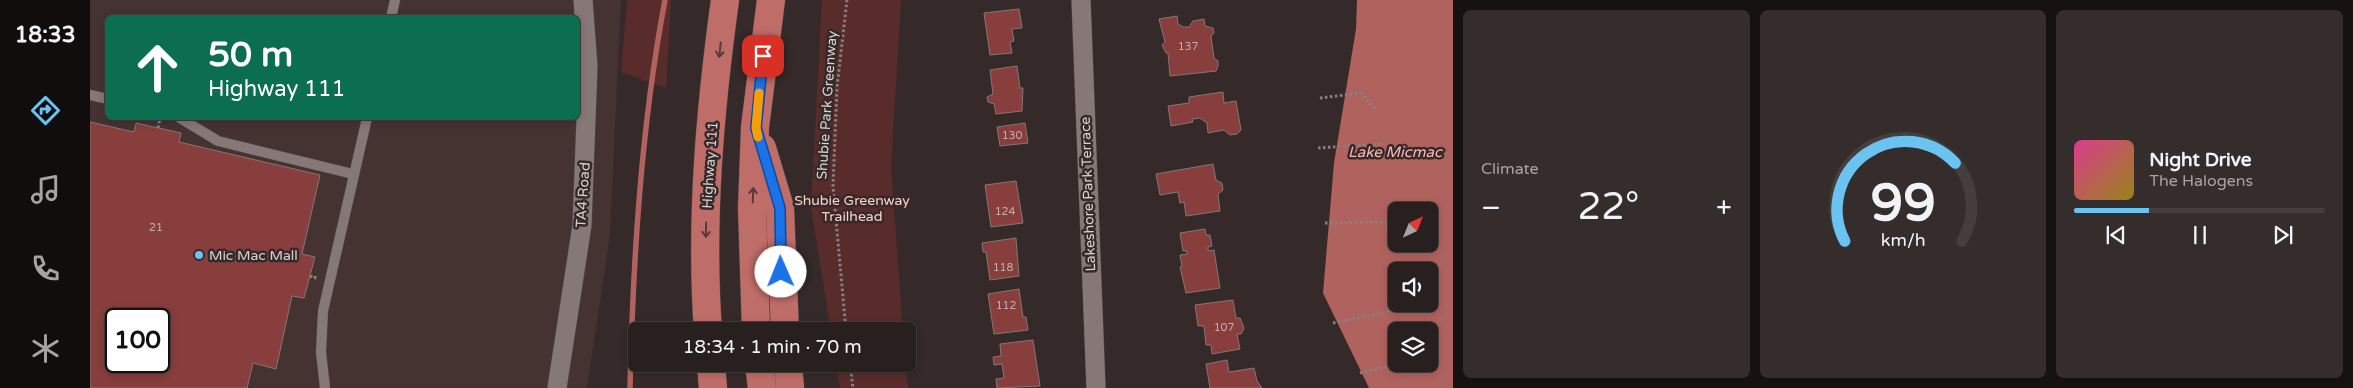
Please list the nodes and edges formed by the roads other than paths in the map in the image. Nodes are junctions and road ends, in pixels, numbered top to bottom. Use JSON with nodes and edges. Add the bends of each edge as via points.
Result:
{"nodes":[{"id":1,"x":395,"y":0,"type":"edge"},
{"id":2,"x":583,"y":0,"type":"edge"},
{"id":3,"x":725,"y":0,"type":"edge"},
{"id":4,"x":772,"y":0,"type":"edge"},
{"id":5,"x":1081,"y":0,"type":"edge"},
{"id":6,"x":392,"y":15,"type":"edge"},
{"id":7,"x":90,"y":95,"type":"edge"},
{"id":8,"x":105,"y":98,"type":"edge"},
{"id":9,"x":183,"y":120,"type":"edge"},
{"id":10,"x":367,"y":120,"type":"edge"},
{"id":11,"x":756,"y":128,"type":"junction"},
{"id":12,"x":354,"y":174,"type":"junction"},
{"id":13,"x":707,"y":322,"type":"edge"},
{"id":14,"x":756,"y":322,"type":"edge"},
{"id":15,"x":785,"y":322,"type":"edge"},
{"id":16,"x":712,"y":372,"type":"edge"},
{"id":17,"x":761,"y":372,"type":"edge"},
{"id":18,"x":789,"y":372,"type":"edge"},
{"id":19,"x":325,"y":388,"type":"edge"},
{"id":20,"x":557,"y":388,"type":"edge"},
{"id":21,"x":713,"y":388,"type":"edge"},
{"id":22,"x":762,"y":388,"type":"edge"},
{"id":23,"x":790,"y":388,"type":"edge"},
{"id":24,"x":1096,"y":388,"type":"edge"}],
"edges":[{"from":1,"to":6,"type":"lane"},
{"from":2,"to":20,"type":"street","name":"TA4 Road","via":[[588,66],[582,225]]},
{"from":3,"to":13,"type":"highway","name":"Highway 111","one_way":true,"via":[[709,155]]},
{"from":4,"to":11,"type":"highway"},
{"from":5,"to":24,"type":"street","name":"Lakeshore Park Terrace"},
{"from":7,"to":8,"type":"lane"},
{"from":9,"to":12,"type":"lane","via":[[218,141]]},
{"from":10,"to":12,"type":"lane"},
{"from":14,"to":11,"type":"highway","one_way":true,"via":[[752,208]]},
{"from":11,"to":15,"type":"highway","via":[[780,208]]},
{"from":12,"to":19,"type":"lane","via":[[323,311],[321,352]]},
{"from":16,"to":21,"type":"highway"},
{"from":17,"to":22,"type":"highway"},
{"from":18,"to":23,"type":"highway"}]}
